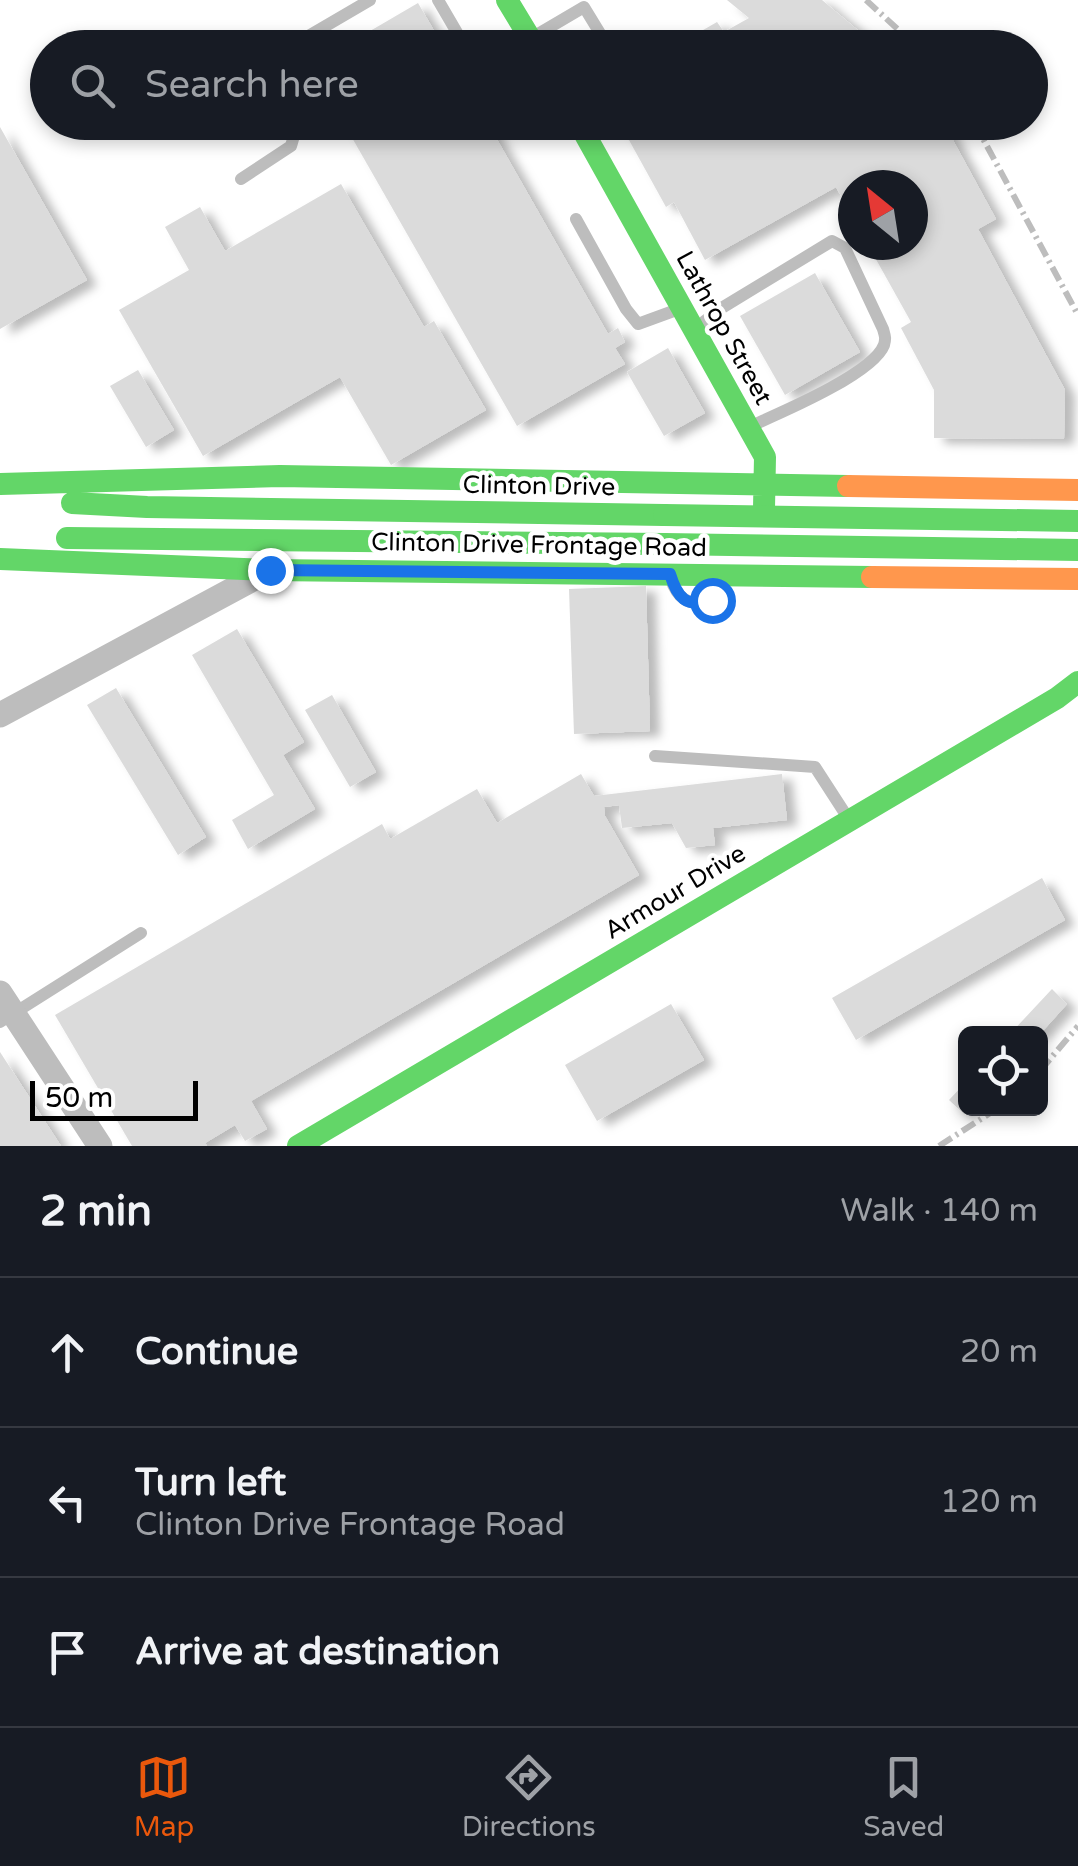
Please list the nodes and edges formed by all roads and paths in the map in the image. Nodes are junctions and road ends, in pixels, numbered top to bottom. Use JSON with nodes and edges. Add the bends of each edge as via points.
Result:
{"nodes":[{"id":1,"x":370,"y":0,"type":"edge"},
{"id":2,"x":438,"y":0,"type":"edge"},
{"id":3,"x":507,"y":0,"type":"edge"},
{"id":4,"x":590,"y":4,"type":"edge"},
{"id":5,"x":319,"y":30,"type":"edge"},
{"id":6,"x":456,"y":30,"type":"edge"},
{"id":7,"x":525,"y":30,"type":"edge"},
{"id":8,"x":552,"y":30,"type":"edge"},
{"id":9,"x":601,"y":30,"type":"edge"},
{"id":10,"x":293,"y":140,"type":"edge"},
{"id":11,"x":588,"y":140,"type":"edge"},
{"id":12,"x":242,"y":178,"type":"dead end"},
{"id":13,"x":576,"y":219,"type":"dead end"},
{"id":14,"x":682,"y":308,"type":"junction"},
{"id":15,"x":694,"y":330,"type":"junction"},
{"id":16,"x":748,"y":427,"type":"junction"},
{"id":17,"x":0,"y":484,"type":"edge"},
{"id":18,"x":764,"y":486,"type":"junction"},
{"id":19,"x":1078,"y":490,"type":"edge"},
{"id":20,"x":0,"y":497,"type":"edge"},
{"id":21,"x":1078,"y":521,"type":"edge"},
{"id":22,"x":0,"y":540,"type":"edge"},
{"id":23,"x":1078,"y":550,"type":"edge"},
{"id":24,"x":0,"y":559,"type":"edge"},
{"id":25,"x":270,"y":570,"type":"junction"},
{"id":26,"x":764,"y":576,"type":"junction"},
{"id":27,"x":1078,"y":579,"type":"edge"},
{"id":28,"x":1078,"y":682,"type":"edge"},
{"id":29,"x":0,"y":715,"type":"edge"},
{"id":30,"x":655,"y":756,"type":"dead end"},
{"id":31,"x":850,"y":820,"type":"junction"},
{"id":32,"x":141,"y":933,"type":"dead end"},
{"id":33,"x":4,"y":1009,"type":"edge"},
{"id":34,"x":100,"y":1146,"type":"edge"},
{"id":35,"x":298,"y":1146,"type":"edge"}],
"edges":[{"from":1,"to":5,"type":"lane"},
{"from":2,"to":6,"type":"lane"},
{"from":3,"to":7,"type":"street"},
{"from":4,"to":8,"type":"lane"},
{"from":4,"to":9,"type":"lane"},
{"from":10,"to":12,"type":"lane"},
{"from":11,"to":14,"type":"street","name":"Lathrop Street"},
{"from":13,"to":14,"type":"lane","via":[[638,324]]},
{"from":14,"to":15,"type":"street","name":"Lathrop Street"},
{"from":15,"to":16,"type":"street","name":"Lathrop Street"},
{"from":15,"to":16,"type":"lane","via":[[832,241],[845,248],[883,329],[883,348],[859,372]]},
{"from":16,"to":18,"type":"street","name":"Lathrop Street","via":[[765,457]]},
{"from":17,"to":18,"type":"street","via":[[280,476]]},
{"from":18,"to":19,"type":"street"},
{"from":18,"to":26,"type":"street","name":"Lathrop Street"},
{"from":20,"to":21,"type":"street","name":"Clinton Drive","bridge":true,"via":[[147,507]]},
{"from":22,"to":23,"type":"street","bridge":true},
{"from":24,"to":25,"type":"street","name":"Clinton Drive Frontage Road"},
{"from":25,"to":26,"type":"street","name":"Clinton Drive Frontage Road"},
{"from":25,"to":29,"type":"street"},
{"from":26,"to":27,"type":"street","name":"Clinton Drive Frontage Road"},
{"from":28,"to":31,"type":"street","name":"Armour Drive"},
{"from":30,"to":31,"type":"lane","via":[[815,768]]},
{"from":31,"to":35,"type":"street","name":"Armour Drive"},
{"from":32,"to":33,"type":"lane"},
{"from":33,"to":34,"type":"street"}]}
